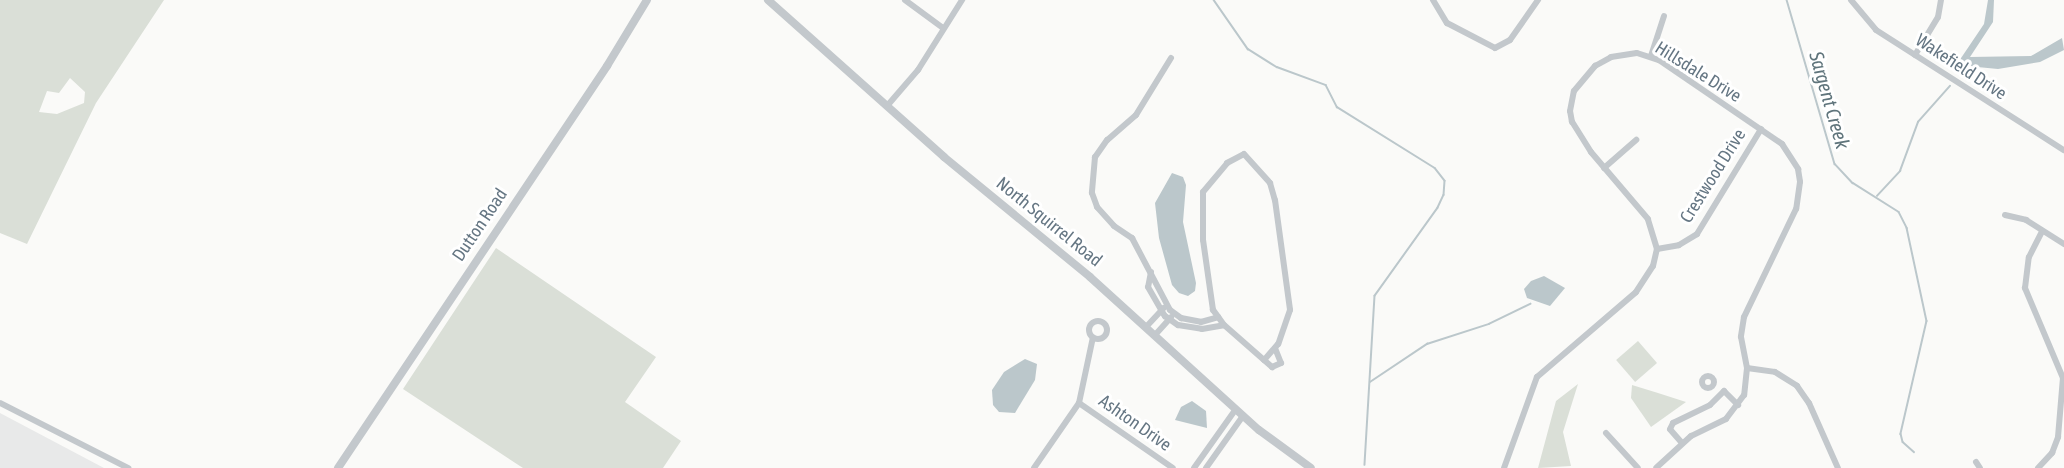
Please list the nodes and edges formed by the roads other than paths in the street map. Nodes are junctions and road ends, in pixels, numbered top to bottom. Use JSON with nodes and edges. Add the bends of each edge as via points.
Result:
{"nodes":[{"id":1,"x":647,"y":0,"type":"edge"},
{"id":2,"x":768,"y":0,"type":"edge"},
{"id":3,"x":905,"y":0,"type":"edge"},
{"id":4,"x":962,"y":0,"type":"edge"},
{"id":5,"x":1433,"y":0,"type":"edge"},
{"id":6,"x":1538,"y":0,"type":"edge"},
{"id":7,"x":1851,"y":0,"type":"edge"},
{"id":8,"x":1941,"y":0,"type":"edge"},
{"id":9,"x":1664,"y":16,"type":"dead end"},
{"id":10,"x":943,"y":28,"type":"junction"},
{"id":11,"x":1915,"y":55,"type":"junction"},
{"id":12,"x":1651,"y":56,"type":"junction"},
{"id":13,"x":1171,"y":58,"type":"dead end"},
{"id":14,"x":887,"y":106,"type":"junction"},
{"id":15,"x":1761,"y":129,"type":"junction"},
{"id":16,"x":1636,"y":140,"type":"dead end"},
{"id":17,"x":2064,"y":150,"type":"edge"},
{"id":18,"x":1604,"y":168,"type":"junction"},
{"id":19,"x":2005,"y":215,"type":"dead end"},
{"id":20,"x":2043,"y":231,"type":"junction"},
{"id":21,"x":2064,"y":244,"type":"edge"},
{"id":22,"x":1657,"y":249,"type":"junction"},
{"id":23,"x":1164,"y":308,"type":"junction"},
{"id":24,"x":1172,"y":316,"type":"junction"},
{"id":25,"x":1218,"y":317,"type":"junction"},
{"id":26,"x":1224,"y":325,"type":"junction"},
{"id":27,"x":1146,"y":327,"type":"junction"},
{"id":28,"x":1155,"y":335,"type":"junction"},
{"id":29,"x":1093,"y":338,"type":"dead end"},
{"id":30,"x":1275,"y":348,"type":"junction"},
{"id":31,"x":1264,"y":360,"type":"junction"},
{"id":32,"x":2062,"y":366,"type":"edge"},
{"id":33,"x":1747,"y":368,"type":"junction"},
{"id":34,"x":1715,"y":382,"type":"dead end"},
{"id":35,"x":1724,"y":391,"type":"junction"},
{"id":36,"x":0,"y":403,"type":"edge"},
{"id":37,"x":1079,"y":404,"type":"junction"},
{"id":38,"x":1738,"y":405,"type":"junction"},
{"id":39,"x":1236,"y":409,"type":"junction"},
{"id":40,"x":1243,"y":416,"type":"junction"},
{"id":41,"x":1606,"y":433,"type":"dead end"},
{"id":42,"x":1682,"y":443,"type":"junction"},
{"id":43,"x":1210,"y":445,"type":"junction"},
{"id":44,"x":1218,"y":450,"type":"junction"},
{"id":45,"x":128,"y":468,"type":"edge"},
{"id":46,"x":338,"y":468,"type":"edge"},
{"id":47,"x":1034,"y":468,"type":"edge"},
{"id":48,"x":1173,"y":468,"type":"edge"},
{"id":49,"x":1194,"y":468,"type":"edge"},
{"id":50,"x":1206,"y":468,"type":"edge"},
{"id":51,"x":1311,"y":468,"type":"edge"},
{"id":52,"x":1504,"y":468,"type":"edge"},
{"id":53,"x":1638,"y":468,"type":"edge"},
{"id":54,"x":1656,"y":468,"type":"edge"},
{"id":55,"x":1838,"y":468,"type":"edge"},
{"id":56,"x":2038,"y":468,"type":"edge"}],
"edges":[{"from":1,"to":46,"type":"street","name":"Dutton Road","via":[[608,66]]},
{"from":2,"to":14,"type":"street","name":"North Squirrel Road"},
{"from":3,"to":10,"type":"street"},
{"from":4,"to":10,"type":"street"},
{"from":5,"to":6,"type":"street","via":[[1447,23],[1495,48],[1510,40]]},
{"from":7,"to":11,"type":"street","name":"Wakefield Drive","via":[[1876,30]]},
{"from":8,"to":11,"type":"street","via":[[1938,17]]},
{"from":9,"to":12,"type":"street"},
{"from":10,"to":14,"type":"street","via":[[918,70]]},
{"from":11,"to":17,"type":"street","name":"Wakefield Drive"},
{"from":12,"to":15,"type":"street","name":"Hillsdale Drive"},
{"from":12,"to":18,"type":"street","name":"Hillsdale Drive","via":[[1629,53],[1603,60],[1574,92],[1572,122]]},
{"from":13,"to":23,"type":"street","via":[[1136,115],[1107,140],[1095,157],[1090,183],[1097,207],[1132,238],[1152,272],[1148,287]]},
{"from":14,"to":27,"type":"street","name":"North Squirrel Road"},
{"from":15,"to":22,"type":"street","name":"Crestwood Drive","via":[[1697,234],[1678,245]]},
{"from":15,"to":33,"type":"street","name":"Hillsdale Drive","via":[[1789,152],[1798,169],[1800,189],[1796,209],[1744,317],[1741,337]]},
{"from":16,"to":18,"type":"street"},
{"from":18,"to":22,"type":"street","name":"Hillsdale Drive","via":[[1648,219]]},
{"from":19,"to":20,"type":"street","via":[[2026,220]]},
{"from":20,"to":21,"type":"street"},
{"from":20,"to":32,"type":"street","via":[[2028,257],[2025,288]]},
{"from":22,"to":52,"type":"street","via":[[1642,286],[1537,377]]},
{"from":23,"to":24,"type":"street"},
{"from":23,"to":27,"type":"street"},
{"from":24,"to":25,"type":"street","via":[[1202,322]]},
{"from":24,"to":26,"type":"street","via":[[1202,329]]},
{"from":24,"to":28,"type":"street"},
{"from":25,"to":26,"type":"street"},
{"from":25,"to":30,"type":"street","via":[[1209,289],[1200,207],[1211,180],[1227,163],[1244,154],[1269,183],[1275,200],[1290,310]]},
{"from":26,"to":31,"type":"street"},
{"from":27,"to":28,"type":"street","name":"North Squirrel Road"},
{"from":28,"to":39,"type":"street","name":"North Squirrel Road"},
{"from":29,"to":37,"type":"street"},
{"from":30,"to":31,"type":"street"},
{"from":30,"to":31,"type":"street","via":[[1281,363],[1272,367]]},
{"from":32,"to":56,"type":"street","via":[[2058,436],[2052,453]]},
{"from":33,"to":38,"type":"street","name":"Hillsdale Drive","via":[[1747,386]]},
{"from":33,"to":55,"type":"street","via":[[1775,372],[1797,386],[1809,403]]},
{"from":34,"to":35,"type":"street"},
{"from":35,"to":38,"type":"street"},
{"from":35,"to":42,"type":"street","via":[[1710,405],[1673,423],[1670,429]]},
{"from":36,"to":45,"type":"street"},
{"from":37,"to":47,"type":"street"},
{"from":37,"to":48,"type":"street","name":"Ashton Drive"},
{"from":38,"to":42,"type":"street","via":[[1726,419]]},
{"from":39,"to":40,"type":"street","name":"North Squirrel Road"},
{"from":39,"to":43,"type":"street"},
{"from":40,"to":44,"type":"street"},
{"from":40,"to":51,"type":"street","name":"North Squirrel Road"},
{"from":41,"to":53,"type":"street"},
{"from":42,"to":54,"type":"street"},
{"from":43,"to":44,"type":"street"},
{"from":43,"to":49,"type":"street"},
{"from":44,"to":50,"type":"street"}]}
